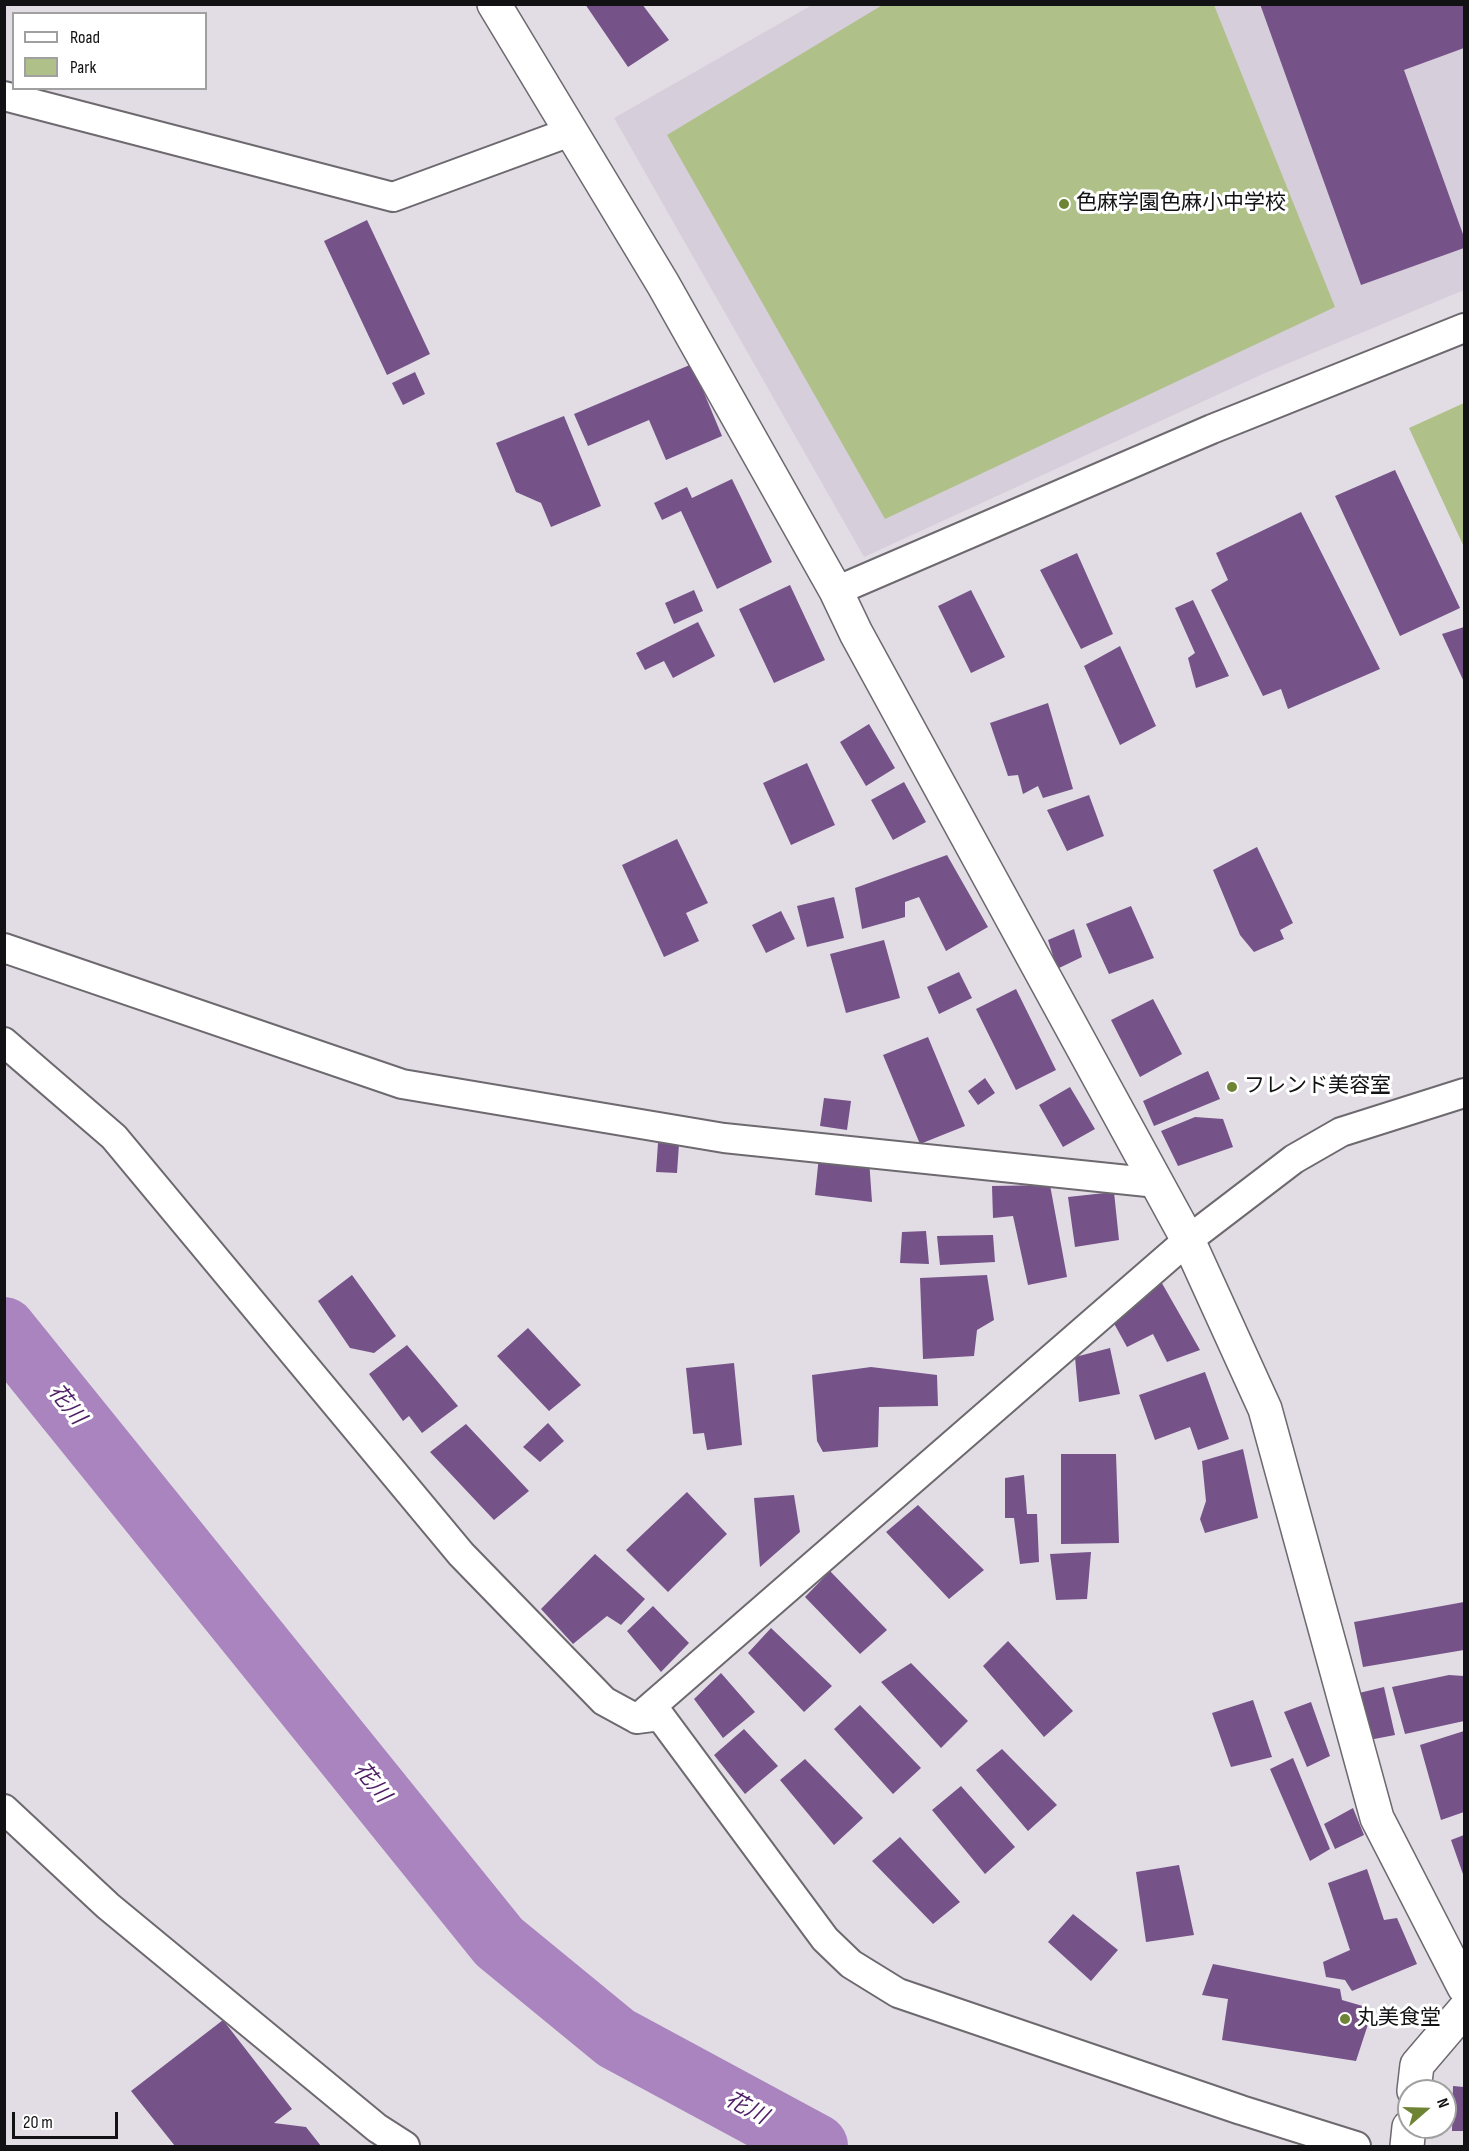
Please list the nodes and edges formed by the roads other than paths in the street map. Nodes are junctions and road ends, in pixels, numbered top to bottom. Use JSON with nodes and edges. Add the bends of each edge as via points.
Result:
{"nodes":[{"id":1,"x":494,"y":4,"type":"edge"},
{"id":2,"x":4,"y":96,"type":"edge"},
{"id":3,"x":570,"y":132,"type":"junction"},
{"id":4,"x":1464,"y":328,"type":"edge"},
{"id":5,"x":837,"y":591,"type":"junction"},
{"id":6,"x":4,"y":948,"type":"edge"},
{"id":7,"x":4,"y":1042,"type":"edge"},
{"id":8,"x":1464,"y":1093,"type":"edge"},
{"id":9,"x":1157,"y":1184,"type":"junction"},
{"id":10,"x":1188,"y":1240,"type":"junction"},
{"id":11,"x":637,"y":1719,"type":"junction"},
{"id":12,"x":4,"y":1809,"type":"edge"},
{"id":13,"x":1464,"y":1988,"type":"edge"},
{"id":14,"x":1464,"y":2010,"type":"edge"},
{"id":15,"x":1415,"y":2079,"type":"edge"},
{"id":16,"x":405,"y":2146,"type":"edge"},
{"id":17,"x":1356,"y":2146,"type":"edge"}],
"edges":[{"from":1,"to":3,"type":"main road"},
{"from":2,"to":3,"type":"street","via":[[393,197]]},
{"from":3,"to":5,"type":"main road","via":[[663,284]]},
{"from":4,"to":5,"type":"street","via":[[1212,429]]},
{"from":5,"to":9,"type":"main road","via":[[856,633]]},
{"from":6,"to":9,"type":"street","via":[[402,1084],[724,1138]]},
{"from":7,"to":11,"type":"street","via":[[114,1137],[461,1554],[604,1701]]},
{"from":8,"to":10,"type":"street","via":[[1341,1132],[1294,1159]]},
{"from":9,"to":10,"type":"main road"},
{"from":10,"to":11,"type":"street"},
{"from":10,"to":13,"type":"main road","via":[[1265,1409],[1377,1818]]},
{"from":11,"to":17,"type":"street","via":[[660,1716],[825,1939],[851,1964],[898,1993]]},
{"from":12,"to":16,"type":"street","via":[[108,1906],[377,2128]]},
{"from":14,"to":15,"type":"main road","via":[[1417,2065]]}]}
